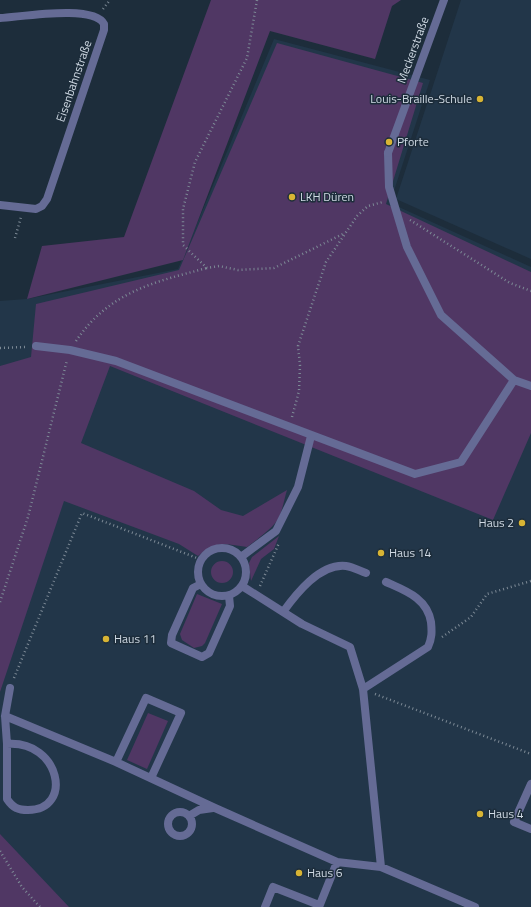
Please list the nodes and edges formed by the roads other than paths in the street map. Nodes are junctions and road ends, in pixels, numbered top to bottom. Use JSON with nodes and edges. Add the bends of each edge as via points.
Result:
{"nodes":[{"id":1,"x":444,"y":0,"type":"edge"},
{"id":2,"x":0,"y":18,"type":"edge"},
{"id":3,"x":0,"y":205,"type":"edge"},
{"id":4,"x":36,"y":346,"type":"road end"},
{"id":5,"x":514,"y":380,"type":"junction"},
{"id":6,"x":531,"y":386,"type":"edge"},
{"id":7,"x":311,"y":436,"type":"junction"},
{"id":8,"x":241,"y":557,"type":"junction"},
{"id":9,"x":366,"y":573,"type":"dead end"},
{"id":10,"x":386,"y":582,"type":"dead end"},
{"id":11,"x":200,"y":584,"type":"junction"},
{"id":12,"x":242,"y":586,"type":"junction"},
{"id":13,"x":229,"y":596,"type":"junction"},
{"id":14,"x":283,"y":612,"type":"junction"},
{"id":15,"x":10,"y":688,"type":"road end"},
{"id":16,"x":363,"y":689,"type":"junction"},
{"id":17,"x":5,"y":716,"type":"junction"},
{"id":18,"x":7,"y":744,"type":"junction"},
{"id":19,"x":116,"y":762,"type":"junction"},
{"id":20,"x":152,"y":778,"type":"junction"},
{"id":21,"x":531,"y":784,"type":"edge"},
{"id":22,"x":215,"y":808,"type":"junction"},
{"id":23,"x":189,"y":816,"type":"dead end"},
{"id":24,"x":531,"y":829,"type":"edge"},
{"id":25,"x":337,"y":862,"type":"junction"},
{"id":26,"x":381,"y":867,"type":"junction"},
{"id":27,"x":319,"y":906,"type":"edge"},
{"id":28,"x":265,"y":907,"type":"edge"},
{"id":29,"x":475,"y":907,"type":"edge"}],
"edges":[{"from":1,"to":5,"type":"street","name":"Meckerstraße","via":[[388,153],[389,187],[406,247],[441,315]]},
{"from":2,"to":3,"type":"street","name":"Eisenbahnstraße","via":[[78,12],[98,16],[104,24],[47,199],[36,209]]},
{"from":4,"to":7,"type":"street","via":[[70,350],[116,361]]},
{"from":5,"to":6,"type":"street"},
{"from":5,"to":7,"type":"street","via":[[461,462],[415,474]]},
{"from":7,"to":8,"type":"street","via":[[298,487],[276,531]]},
{"from":8,"to":11,"type":"street","via":[[235,552],[221,548],[207,554],[202,560],[198,576]]},
{"from":8,"to":12,"type":"street","via":[[246,572]]},
{"from":9,"to":14,"type":"street","via":[[345,566],[324,571],[300,589]]},
{"from":10,"to":16,"type":"street","via":[[414,594],[426,607],[432,634],[428,647]]},
{"from":11,"to":13,"type":"street","via":[[212,595]]},
{"from":11,"to":13,"type":"street","via":[[192,588],[171,643],[202,657],[209,653],[230,606]]},
{"from":12,"to":13,"type":"street"},
{"from":12,"to":14,"type":"street"},
{"from":14,"to":16,"type":"street","via":[[350,647]]},
{"from":15,"to":17,"type":"street"},
{"from":16,"to":26,"type":"street"},
{"from":17,"to":18,"type":"street"},
{"from":17,"to":19,"type":"street"},
{"from":18,"to":18,"type":"street","via":[[7,800],[12,807],[21,810],[36,810],[47,804],[55,789],[56,776],[52,766],[37,750],[19,743]]},
{"from":19,"to":20,"type":"street"},
{"from":19,"to":20,"type":"street","via":[[146,698],[181,713]]},
{"from":20,"to":22,"type":"street"},
{"from":21,"to":24,"type":"street","via":[[514,822]]},
{"from":22,"to":23,"type":"street","via":[[207,808]]},
{"from":22,"to":25,"type":"street"},
{"from":25,"to":26,"type":"street"},
{"from":25,"to":27,"type":"street"},
{"from":26,"to":29,"type":"street"},
{"from":27,"to":28,"type":"street","via":[[273,887]]}]}
